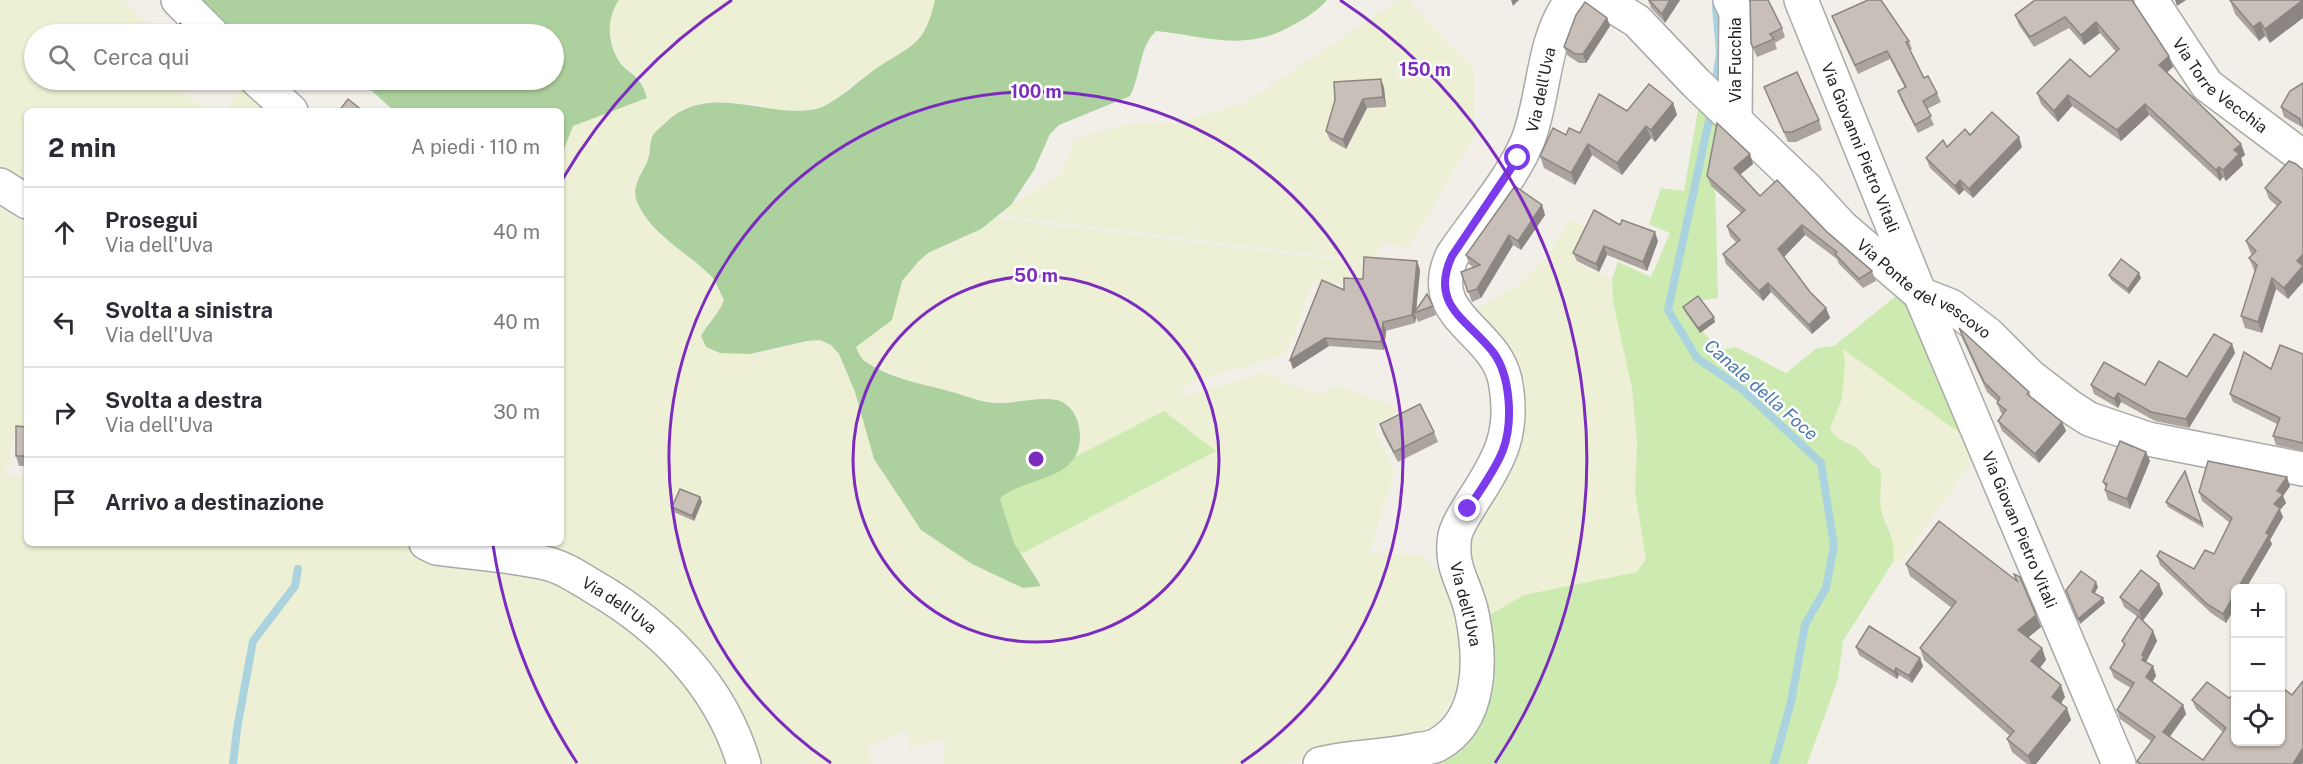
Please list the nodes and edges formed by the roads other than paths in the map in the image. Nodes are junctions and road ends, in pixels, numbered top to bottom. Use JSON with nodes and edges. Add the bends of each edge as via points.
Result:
{"nodes":[{"id":1,"x":178,"y":0,"type":"edge"},
{"id":2,"x":1572,"y":0,"type":"edge"},
{"id":3,"x":1603,"y":0,"type":"edge"},
{"id":4,"x":1730,"y":0,"type":"edge"},
{"id":5,"x":1801,"y":0,"type":"edge"},
{"id":6,"x":2151,"y":0,"type":"edge"},
{"id":7,"x":202,"y":24,"type":"edge"},
{"id":8,"x":269,"y":90,"type":"edge"},
{"id":9,"x":288,"y":108,"type":"edge"},
{"id":10,"x":1732,"y":118,"type":"junction"},
{"id":11,"x":2303,"y":157,"type":"edge"},
{"id":12,"x":0,"y":185,"type":"edge"},
{"id":13,"x":24,"y":200,"type":"edge"},
{"id":14,"x":1920,"y":294,"type":"junction"},
{"id":15,"x":2303,"y":469,"type":"edge"},
{"id":16,"x":432,"y":546,"type":"edge"},
{"id":17,"x":744,"y":764,"type":"edge"},
{"id":18,"x":1320,"y":764,"type":"edge"},
{"id":19,"x":2119,"y":764,"type":"edge"}],
"edges":[{"from":1,"to":7,"type":"street"},
{"from":2,"to":18,"type":"street","name":"Via dell'Uva","via":[[1550,51],[1528,141],[1445,271],[1450,306],[1494,354],[1505,380],[1508,404],[1503,449],[1455,534],[1454,566],[1472,612],[1478,651],[1476,687],[1460,725],[1436,745]]},
{"from":3,"to":10,"type":"street","name":"Via Ponte del vescovo","via":[[1637,21]]},
{"from":4,"to":10,"type":"street","name":"Via Fucchia","via":[[1736,12]]},
{"from":5,"to":14,"type":"street","name":"Via Giovanni Pietro Vitali"},
{"from":6,"to":11,"type":"street","name":"Via Torre Vecchia","via":[[2207,85]]},
{"from":8,"to":9,"type":"street"},
{"from":10,"to":14,"type":"street","name":"Via Ponte del vescovo","via":[[1842,227]]},
{"from":12,"to":13,"type":"street"},
{"from":14,"to":15,"type":"street","name":"Via Ponte del vescovo","via":[[1951,306],[1988,334],[2030,376],[2089,419],[2148,439]]},
{"from":14,"to":19,"type":"street","name":"Via Giovan Pietro Vitali"},
{"from":16,"to":17,"type":"street","name":"Via dell'Uva","via":[[546,563],[616,600],[675,646],[712,694]]}]}
